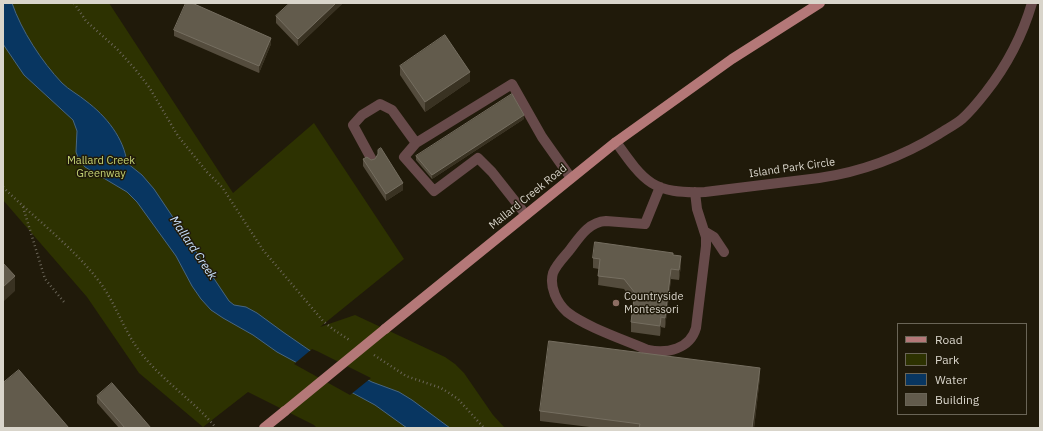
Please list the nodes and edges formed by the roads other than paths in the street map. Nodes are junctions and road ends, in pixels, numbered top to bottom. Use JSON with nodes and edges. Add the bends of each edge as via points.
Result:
{"nodes":[{"id":1,"x":820,"y":3,"type":"edge"},
{"id":2,"x":1032,"y":3,"type":"edge"},
{"id":3,"x":616,"y":142,"type":"junction"},
{"id":4,"x":416,"y":143,"type":"junction"},
{"id":5,"x":372,"y":160,"type":"edge"},
{"id":6,"x":572,"y":178,"type":"junction"},
{"id":7,"x":660,"y":187,"type":"junction"},
{"id":8,"x":695,"y":192,"type":"junction"},
{"id":9,"x":526,"y":215,"type":"junction"},
{"id":10,"x":704,"y":231,"type":"junction"},
{"id":11,"x":724,"y":252,"type":"dead end"},
{"id":12,"x":264,"y":428,"type":"edge"}],
"edges":[{"from":1,"to":3,"type":"main road","name":"Mallard Creek Road","via":[[732,59]]},
{"from":2,"to":8,"type":"street","name":"Island Park Circle","via":[[1015,47],[995,81],[962,119],[927,141],[896,156],[830,176]]},
{"from":3,"to":6,"type":"main road","name":"Mallard Creek Road"},
{"from":3,"to":7,"type":"street","name":"Island Park Circle","via":[[640,173]]},
{"from":4,"to":5,"type":"street","via":[[392,110],[380,104],[362,115],[353,125]]},
{"from":4,"to":6,"type":"street","via":[[512,84],[542,137]]},
{"from":4,"to":9,"type":"street","via":[[404,157],[434,192],[478,158]]},
{"from":6,"to":9,"type":"main road","name":"Mallard Creek Road"},
{"from":7,"to":8,"type":"street","name":"Island Park Circle","via":[[672,191]]},
{"from":7,"to":10,"type":"street","via":[[645,224],[601,221],[592,225],[577,240],[553,275],[555,297],[564,309],[586,323],[648,350],[662,352],[679,348],[689,340],[696,328],[706,246]]},
{"from":8,"to":10,"type":"street"},
{"from":9,"to":12,"type":"main road","name":"Mallard Creek Road","bridge":true},
{"from":10,"to":11,"type":"street","via":[[714,237]]}]}
